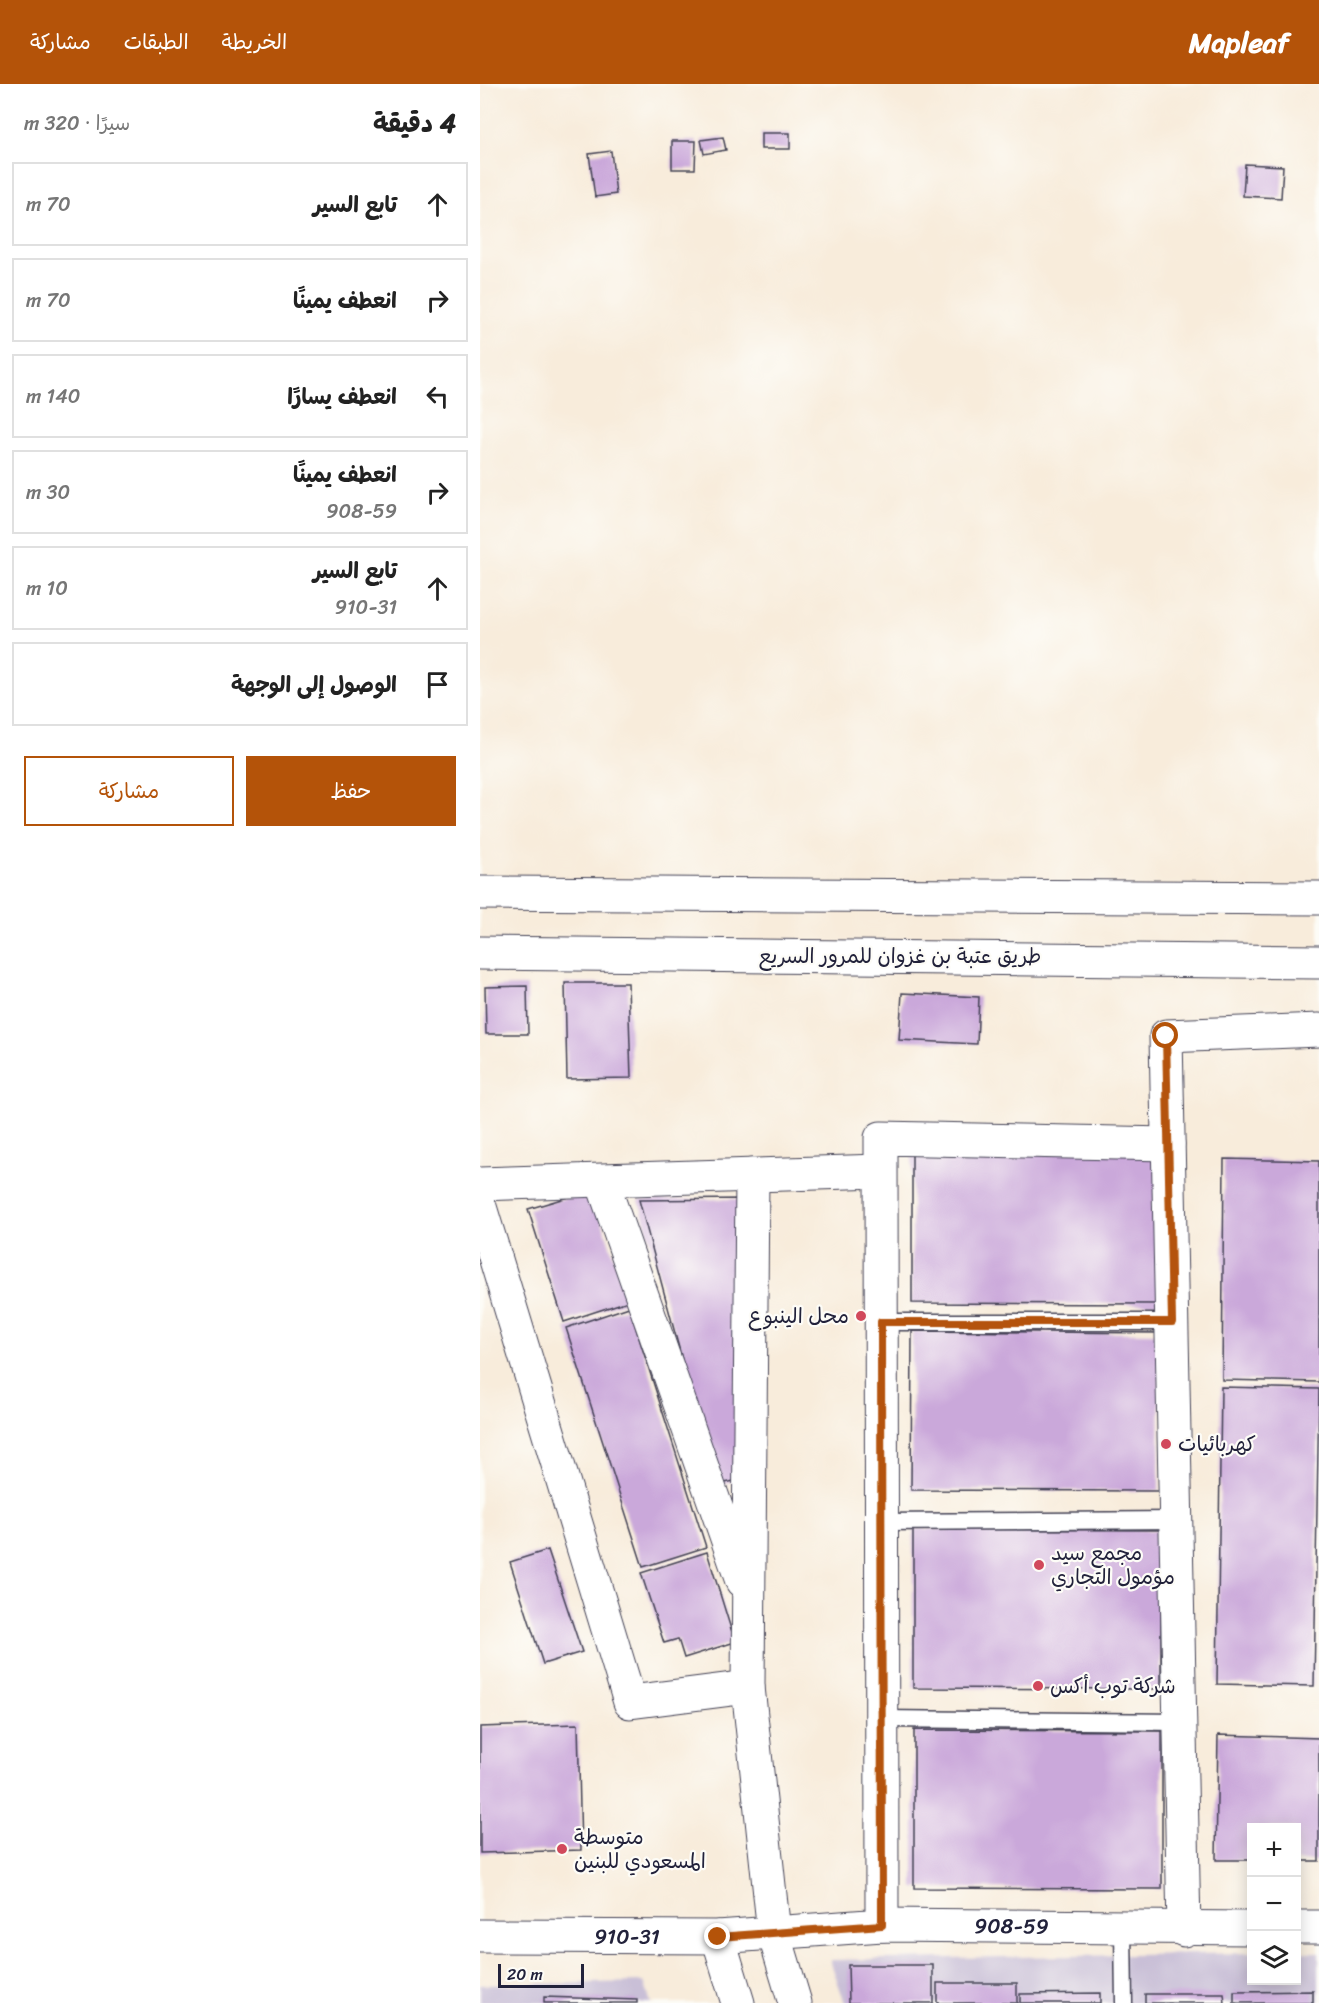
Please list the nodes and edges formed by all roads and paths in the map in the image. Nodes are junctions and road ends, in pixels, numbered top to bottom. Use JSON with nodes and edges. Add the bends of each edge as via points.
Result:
{"nodes":[{"id":1,"x":480,"y":893,"type":"edge"},
{"id":2,"x":1319,"y":898,"type":"edge"},
{"id":3,"x":480,"y":953,"type":"edge"},
{"id":4,"x":1319,"y":962,"type":"edge"},
{"id":5,"x":1319,"y":1030,"type":"edge"},
{"id":6,"x":1168,"y":1144,"type":"junction"},
{"id":7,"x":880,"y":1171,"type":"junction"},
{"id":8,"x":752,"y":1175,"type":"junction"},
{"id":9,"x":602,"y":1181,"type":"junction"},
{"id":10,"x":480,"y":1184,"type":"edge"},
{"id":11,"x":480,"y":1207,"type":"edge"},
{"id":12,"x":881,"y":1322,"type":"junction"},
{"id":13,"x":1172,"y":1322,"type":"junction"},
{"id":14,"x":1176,"y":1520,"type":"junction"},
{"id":15,"x":881,"y":1522,"type":"junction"},
{"id":16,"x":749,"y":1602,"type":"junction"},
{"id":17,"x":748,"y":1687,"type":"junction"},
{"id":18,"x":882,"y":1719,"type":"junction"},
{"id":19,"x":1180,"y":1722,"type":"junction"},
{"id":20,"x":882,"y":1925,"type":"junction"},
{"id":21,"x":1301,"y":1927,"type":"edge"},
{"id":22,"x":1319,"y":1927,"type":"edge"},
{"id":23,"x":1123,"y":1928,"type":"junction"},
{"id":24,"x":1247,"y":1928,"type":"edge"},
{"id":25,"x":1184,"y":1930,"type":"junction"},
{"id":26,"x":774,"y":1933,"type":"junction"},
{"id":27,"x":480,"y":1936,"type":"edge"},
{"id":28,"x":718,"y":1937,"type":"junction"},
{"id":29,"x":738,"y":2003,"type":"edge"},
{"id":30,"x":795,"y":2003,"type":"edge"},
{"id":31,"x":1124,"y":2003,"type":"edge"}],
"edges":[{"from":1,"to":2,"type":"main road"},
{"from":3,"to":4,"type":"main road","name":"طريق عتبة بن غزوان للمرور السريع"},
{"from":5,"to":6,"type":"main road","via":[[1166,1036]]},
{"from":6,"to":7,"type":"main road","via":[[881,1138]]},
{"from":6,"to":13,"type":"main road"},
{"from":7,"to":8,"type":"main road"},
{"from":7,"to":12,"type":"main road"},
{"from":8,"to":9,"type":"main road"},
{"from":8,"to":16,"type":"main road"},
{"from":9,"to":10,"type":"main road"},
{"from":9,"to":16,"type":"main road"},
{"from":11,"to":17,"type":"main road","via":[[630,1702]]},
{"from":12,"to":13,"type":"lane"},
{"from":12,"to":15,"type":"main road"},
{"from":13,"to":14,"type":"main road"},
{"from":14,"to":15,"type":"lane"},
{"from":14,"to":19,"type":"main road"},
{"from":15,"to":18,"type":"main road"},
{"from":16,"to":17,"type":"main road"},
{"from":17,"to":26,"type":"main road"},
{"from":18,"to":19,"type":"lane"},
{"from":18,"to":20,"type":"main road"},
{"from":19,"to":25,"type":"main road"},
{"from":20,"to":23,"type":"main road","name":"908-59"},
{"from":20,"to":26,"type":"main road","name":"908-59"},
{"from":21,"to":22,"type":"main road"},
{"from":23,"to":25,"type":"main road","name":"908-59"},
{"from":23,"to":31,"type":"lane"},
{"from":24,"to":25,"type":"main road","name":"908-59"},
{"from":26,"to":28,"type":"main road","name":"910-31"},
{"from":26,"to":30,"type":"main road"},
{"from":27,"to":28,"type":"main road","name":"910-31"},
{"from":28,"to":29,"type":"main road"}]}
